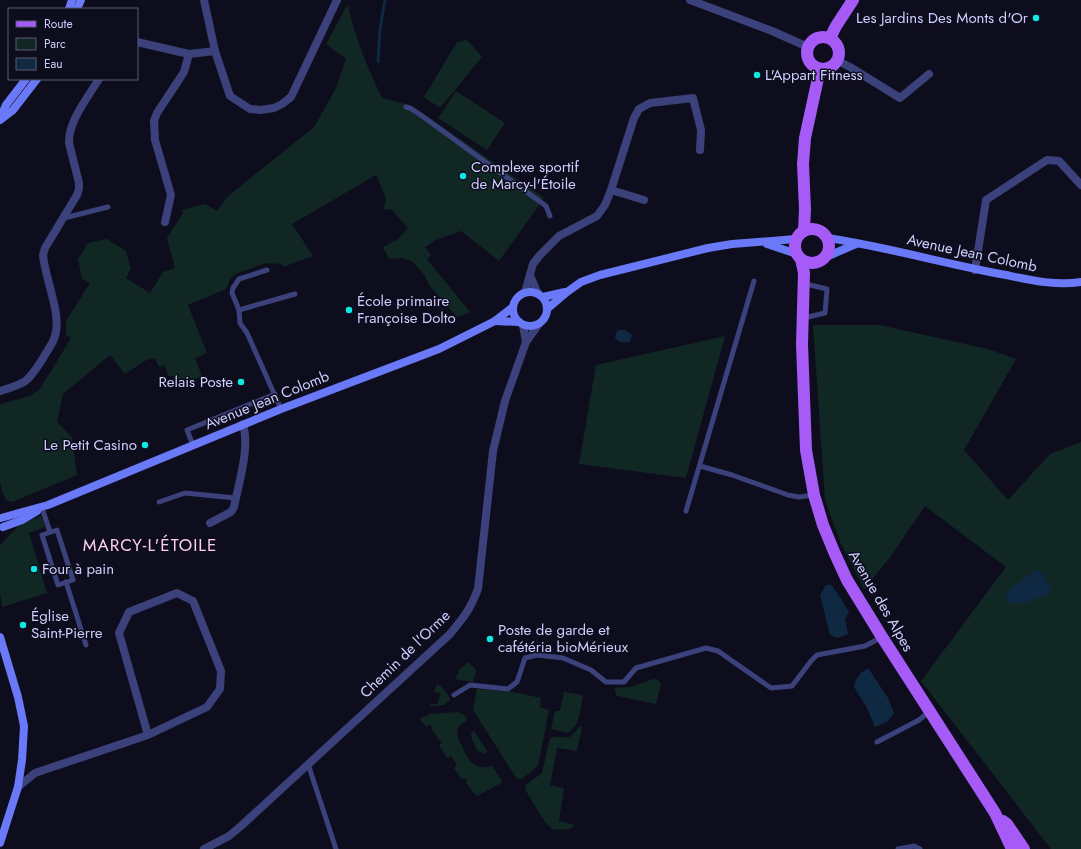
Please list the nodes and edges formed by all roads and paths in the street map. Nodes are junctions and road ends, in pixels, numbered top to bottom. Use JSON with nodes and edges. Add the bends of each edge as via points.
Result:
{"nodes":[{"id":1,"x":204,"y":0,"type":"edge"},
{"id":2,"x":337,"y":0,"type":"edge"},
{"id":3,"x":690,"y":0,"type":"edge"},
{"id":4,"x":853,"y":0,"type":"edge"},
{"id":5,"x":830,"y":38,"type":"junction"},
{"id":6,"x":138,"y":42,"type":"edge"},
{"id":7,"x":808,"y":47,"type":"junction"},
{"id":8,"x":215,"y":51,"type":"junction"},
{"id":9,"x":189,"y":54,"type":"junction"},
{"id":10,"x":838,"y":61,"type":"junction"},
{"id":11,"x":820,"y":69,"type":"junction"},
{"id":12,"x":929,"y":74,"type":"dead end"},
{"id":13,"x":25,"y":80,"type":"edge"},
{"id":14,"x":36,"y":80,"type":"edge"},
{"id":15,"x":98,"y":80,"type":"edge"},
{"id":16,"x":406,"y":107,"type":"dead end"},
{"id":17,"x":0,"y":120,"type":"edge"},
{"id":18,"x":700,"y":150,"type":"dead end"},
{"id":19,"x":1081,"y":185,"type":"edge"},
{"id":20,"x":611,"y":190,"type":"junction"},
{"id":21,"x":644,"y":200,"type":"dead end"},
{"id":22,"x":108,"y":207,"type":"dead end"},
{"id":23,"x":550,"y":216,"type":"dead end"},
{"id":24,"x":64,"y":218,"type":"junction"},
{"id":25,"x":165,"y":222,"type":"dead end"},
{"id":26,"x":805,"y":233,"type":"junction"},
{"id":27,"x":828,"y":238,"type":"junction"},
{"id":28,"x":760,"y":242,"type":"junction"},
{"id":29,"x":857,"y":244,"type":"junction"},
{"id":30,"x":799,"y":256,"type":"junction"},
{"id":31,"x":821,"y":260,"type":"junction"},
{"id":32,"x":267,"y":270,"type":"dead end"},
{"id":33,"x":975,"y":270,"type":"junction"},
{"id":34,"x":530,"y":275,"type":"junction"},
{"id":35,"x":754,"y":281,"type":"dead end"},
{"id":36,"x":1081,"y":282,"type":"edge"},
{"id":37,"x":810,"y":285,"type":"junction"},
{"id":38,"x":525,"y":292,"type":"junction"},
{"id":39,"x":566,"y":292,"type":"junction"},
{"id":40,"x":295,"y":294,"type":"dead end"},
{"id":41,"x":540,"y":295,"type":"junction"},
{"id":42,"x":513,"y":307,"type":"junction"},
{"id":43,"x":548,"y":309,"type":"junction"},
{"id":44,"x":240,"y":310,"type":"junction"},
{"id":45,"x":804,"y":314,"type":"junction"},
{"id":46,"x":495,"y":321,"type":"junction"},
{"id":47,"x":521,"y":323,"type":"junction"},
{"id":48,"x":539,"y":324,"type":"junction"},
{"id":49,"x":526,"y":342,"type":"junction"},
{"id":50,"x":0,"y":391,"type":"edge"},
{"id":51,"x":275,"y":394,"type":"junction"},
{"id":52,"x":281,"y":409,"type":"junction"},
{"id":53,"x":243,"y":424,"type":"junction"},
{"id":54,"x":193,"y":445,"type":"junction"},
{"id":55,"x":700,"y":466,"type":"junction"},
{"id":56,"x":814,"y":495,"type":"junction"},
{"id":57,"x":235,"y":498,"type":"junction"},
{"id":58,"x":159,"y":502,"type":"dead end"},
{"id":59,"x":45,"y":506,"type":"junction"},
{"id":60,"x":686,"y":511,"type":"dead end"},
{"id":61,"x":1,"y":517,"type":"edge"},
{"id":62,"x":210,"y":523,"type":"dead end"},
{"id":63,"x":2,"y":530,"type":"edge"},
{"id":64,"x":50,"y":532,"type":"junction"},
{"id":65,"x":66,"y":582,"type":"junction"},
{"id":66,"x":0,"y":637,"type":"edge"},
{"id":67,"x":882,"y":637,"type":"junction"},
{"id":68,"x":86,"y":646,"type":"dead end"},
{"id":69,"x":454,"y":695,"type":"dead end"},
{"id":70,"x":930,"y":711,"type":"junction"},
{"id":71,"x":148,"y":735,"type":"junction"},
{"id":72,"x":877,"y":742,"type":"dead end"},
{"id":73,"x":308,"y":764,"type":"junction"},
{"id":74,"x":18,"y":787,"type":"junction"},
{"id":75,"x":995,"y":813,"type":"junction"},
{"id":76,"x":221,"y":840,"type":"junction"},
{"id":77,"x":0,"y":843,"type":"edge"},
{"id":78,"x":204,"y":849,"type":"edge"},
{"id":79,"x":217,"y":849,"type":"edge"},
{"id":80,"x":336,"y":849,"type":"edge"},
{"id":81,"x":898,"y":849,"type":"edge"},
{"id":82,"x":920,"y":849,"type":"edge"},
{"id":83,"x":1012,"y":849,"type":"edge"},
{"id":84,"x":1024,"y":849,"type":"edge"}],
"edges":[{"from":1,"to":8,"type":"street"},
{"from":2,"to":8,"type":"street","via":[[291,97],[274,108],[250,109],[230,96]]},
{"from":3,"to":7,"type":"street"},
{"from":4,"to":5,"type":"main road"},
{"from":5,"to":7,"type":"main road","via":[[814,39]]},
{"from":5,"to":10,"type":"main road","via":[[838,48]]},
{"from":6,"to":9,"type":"street"},
{"from":7,"to":11,"type":"main road","via":[[810,63]]},
{"from":8,"to":9,"type":"street"},
{"from":9,"to":25,"type":"street","via":[[184,72],[157,112],[154,121],[155,140],[171,196]]},
{"from":10,"to":11,"type":"main road","via":[[832,67]]},
{"from":10,"to":12,"type":"street","via":[[900,98]]},
{"from":11,"to":26,"type":"main road","via":[[805,138]]},
{"from":13,"to":17,"type":"street","via":[[6,105]]},
{"from":14,"to":17,"type":"street","via":[[13,110]]},
{"from":15,"to":24,"type":"street","via":[[74,122],[69,136],[79,189]]},
{"from":16,"to":23,"type":"lane","via":[[546,206]]},
{"from":18,"to":20,"type":"street","via":[[701,130],[693,98],[650,104],[639,109],[634,118]]},
{"from":19,"to":33,"type":"street","via":[[1059,162],[1047,160],[986,200]]},
{"from":20,"to":21,"type":"street"},
{"from":20,"to":34,"type":"street","via":[[597,216],[559,236],[533,264]]},
{"from":22,"to":24,"type":"lane"},
{"from":24,"to":50,"type":"street","via":[[43,255],[57,319],[55,338],[29,380]]},
{"from":26,"to":27,"type":"main road","via":[[820,231]]},
{"from":26,"to":28,"type":"street"},
{"from":26,"to":30,"type":"main road","via":[[795,249]]},
{"from":27,"to":29,"type":"street","name":"Avenue Jean Colomb"},
{"from":27,"to":31,"type":"main road","via":[[829,248]]},
{"from":28,"to":30,"type":"street"},
{"from":28,"to":39,"type":"street","via":[[708,248],[613,272],[581,282]]},
{"from":29,"to":31,"type":"street"},
{"from":29,"to":33,"type":"street","name":"Avenue Jean Colomb"},
{"from":30,"to":31,"type":"main road","via":[[806,262]]},
{"from":30,"to":45,"type":"main road","name":"Avenue des Alpes","via":[[804,273]]},
{"from":31,"to":37,"type":"main road","name":"Avenue des Alpes"},
{"from":32,"to":44,"type":"lane","via":[[239,279],[232,293]]},
{"from":33,"to":36,"type":"street","name":"Avenue Jean Colomb","via":[[1043,282]]},
{"from":34,"to":38,"type":"street"},
{"from":34,"to":41,"type":"street"},
{"from":35,"to":55,"type":"lane"},
{"from":37,"to":45,"type":"main road","name":"Avenue des Alpes"},
{"from":37,"to":45,"type":"lane","via":[[826,289],[825,313]]},
{"from":38,"to":41,"type":"street"},
{"from":38,"to":42,"type":"street","via":[[516,298]]},
{"from":39,"to":41,"type":"street"},
{"from":39,"to":43,"type":"street"},
{"from":40,"to":44,"type":"lane"},
{"from":41,"to":43,"type":"street"},
{"from":42,"to":46,"type":"street","name":"Avenue Jean Colomb"},
{"from":42,"to":47,"type":"street","via":[[515,318]]},
{"from":43,"to":48,"type":"street"},
{"from":44,"to":51,"type":"lane","via":[[240,324],[247,332]]},
{"from":45,"to":56,"type":"main road","name":"Avenue des Alpes","via":[[802,344],[806,450]]},
{"from":46,"to":47,"type":"street","name":"Avenue Jean Colomb"},
{"from":46,"to":52,"type":"street","name":"Avenue Jean Colomb","via":[[439,349]]},
{"from":47,"to":48,"type":"street","via":[[528,326]]},
{"from":47,"to":49,"type":"street","name":"Chemin de l'Orme"},
{"from":48,"to":49,"type":"street","name":"Chemin de l'Orme"},
{"from":49,"to":73,"type":"street","name":"Chemin de l'Orme","via":[[505,401],[493,451],[478,589],[473,602],[450,634]]},
{"from":51,"to":52,"type":"lane"},
{"from":51,"to":54,"type":"lane","via":[[187,430]]},
{"from":52,"to":53,"type":"street","name":"Avenue Jean Colomb"},
{"from":53,"to":54,"type":"street","name":"Avenue Jean Colomb"},
{"from":53,"to":57,"type":"street","via":[[246,433],[244,452]]},
{"from":54,"to":59,"type":"street","name":"Avenue Jean Colomb"},
{"from":55,"to":56,"type":"lane","via":[[788,495]]},
{"from":55,"to":60,"type":"lane"},
{"from":56,"to":67,"type":"main road","name":"Avenue des Alpes","via":[[823,525],[847,580]]},
{"from":57,"to":58,"type":"lane","via":[[185,493]]},
{"from":57,"to":62,"type":"street","via":[[231,512]]},
{"from":59,"to":61,"type":"street","name":"Avenue Jean Colomb"},
{"from":59,"to":63,"type":"street","name":"Avenue Jean Colomb"},
{"from":59,"to":64,"type":"lane"},
{"from":61,"to":63,"type":"street"},
{"from":64,"to":65,"type":"lane","via":[[57,530],[73,580]]},
{"from":64,"to":65,"type":"lane","via":[[42,535],[58,585]]},
{"from":65,"to":68,"type":"lane"},
{"from":66,"to":74,"type":"street","via":[[24,726]]},
{"from":67,"to":69,"type":"lane","via":[[866,646],[817,655],[792,686],[771,688],[718,651],[706,648],[636,668],[624,682],[606,682],[591,670],[563,658],[537,655],[525,658],[517,682],[508,689],[470,685]]},
{"from":67,"to":70,"type":"main road","name":"Avenue des Alpes"},
{"from":70,"to":72,"type":"lane","via":[[919,720]]},
{"from":70,"to":75,"type":"main road","name":"Avenue des Alpes"},
{"from":71,"to":71,"type":"street","via":[[207,707],[220,689],[222,671],[193,602],[177,593],[129,612],[119,633]]},
{"from":71,"to":74,"type":"street","via":[[35,774]]},
{"from":73,"to":76,"type":"street","name":"Chemin de l'Orme","via":[[241,826]]},
{"from":73,"to":80,"type":"lane"},
{"from":74,"to":77,"type":"street"},
{"from":75,"to":83,"type":"main road","name":"Avenue des Alpes"},
{"from":75,"to":84,"type":"main road","name":"Avenue des Alpes","via":[[1007,824]]},
{"from":76,"to":78,"type":"street","name":"Chemin de l'Orme"},
{"from":76,"to":79,"type":"street"},
{"from":81,"to":82,"type":"lane","via":[[914,846]]}]}
